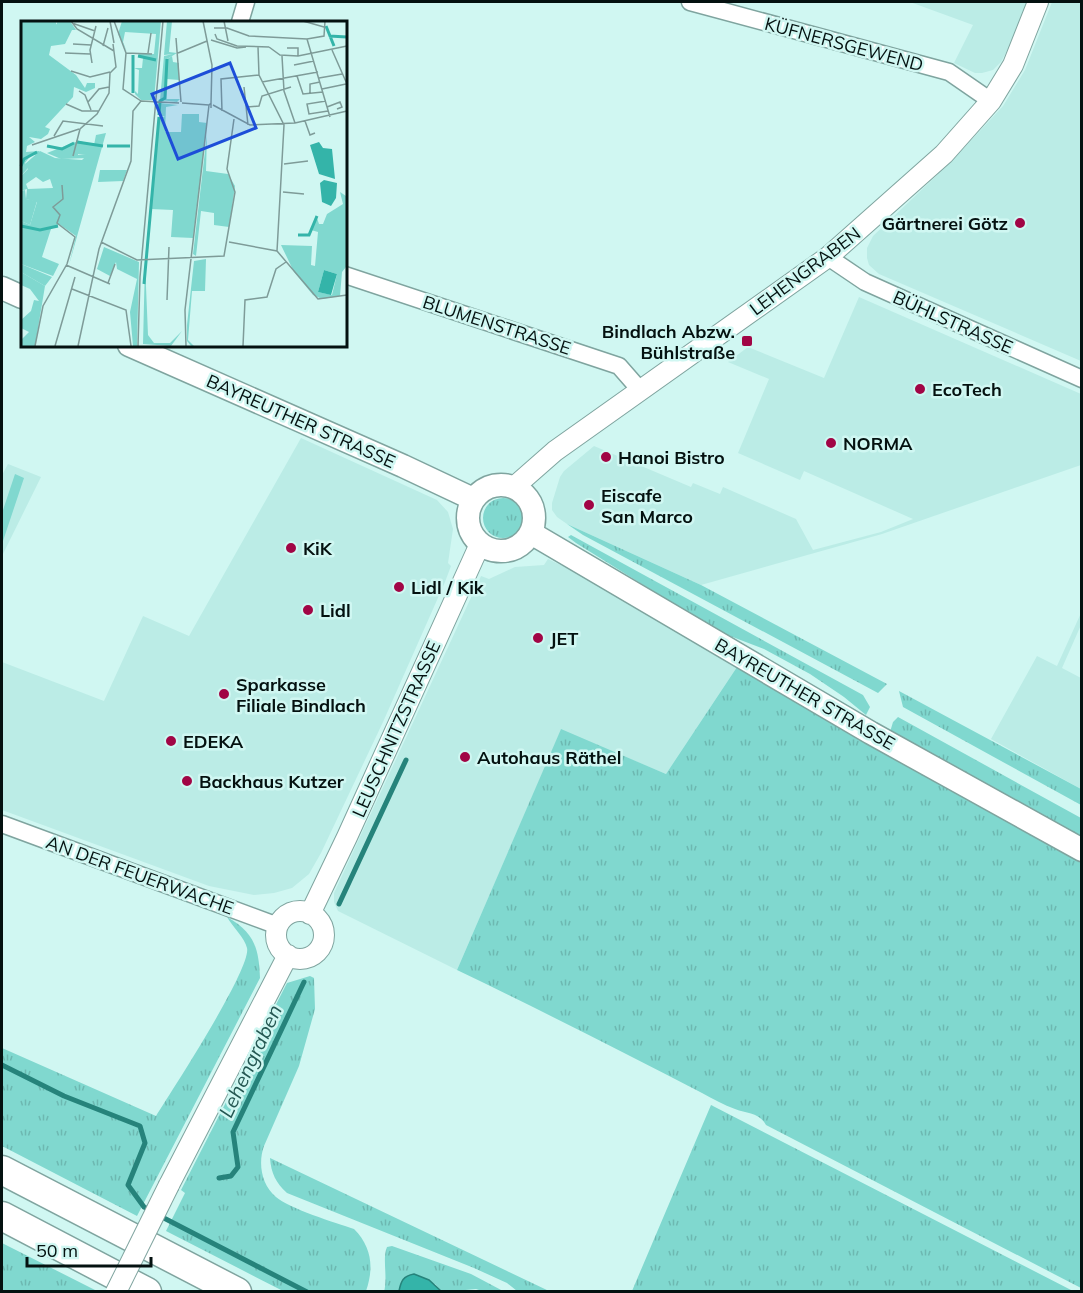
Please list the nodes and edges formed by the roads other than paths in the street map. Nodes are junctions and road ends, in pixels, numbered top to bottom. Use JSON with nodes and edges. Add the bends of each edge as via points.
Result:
{"nodes":[{"id":1,"x":246,"y":2,"type":"edge"},
{"id":2,"x":690,"y":2,"type":"edge"},
{"id":3,"x":1038,"y":2,"type":"edge"},
{"id":4,"x":733,"y":7,"type":"edge"},
{"id":5,"x":240,"y":21,"type":"edge"},
{"id":6,"x":990,"y":101,"type":"junction"},
{"id":7,"x":828,"y":257,"type":"junction"},
{"id":8,"x":346,"y":275,"type":"edge"},
{"id":9,"x":2,"y":288,"type":"edge"},
{"id":10,"x":21,"y":297,"type":"edge"},
{"id":11,"x":131,"y":346,"type":"edge"},
{"id":12,"x":1082,"y":379,"type":"edge"},
{"id":13,"x":640,"y":390,"type":"junction"},
{"id":14,"x":514,"y":487,"type":"junction"},
{"id":15,"x":473,"y":499,"type":"junction"},
{"id":16,"x":531,"y":533,"type":"junction"},
{"id":17,"x":480,"y":544,"type":"junction"},
{"id":18,"x":2,"y":824,"type":"edge"},
{"id":19,"x":1082,"y":850,"type":"edge"},
{"id":20,"x":310,"y":914,"type":"junction"},
{"id":21,"x":278,"y":926,"type":"junction"},
{"id":22,"x":288,"y":955,"type":"junction"},
{"id":23,"x":2,"y":1170,"type":"edge"},
{"id":24,"x":2,"y":1216,"type":"edge"},
{"id":25,"x":116,"y":1292,"type":"edge"},
{"id":26,"x":147,"y":1292,"type":"edge"},
{"id":27,"x":237,"y":1292,"type":"edge"}],
"edges":[{"from":1,"to":5,"type":"street"},
{"from":2,"to":4,"type":"street","name":"KÜFNERSGEWEND"},
{"from":3,"to":6,"type":"street","name":"LEHENGRABEN","via":[[1013,65]]},
{"from":4,"to":6,"type":"street","name":"KÜFNERSGEWEND","via":[[949,72]]},
{"from":6,"to":7,"type":"street","name":"LEHENGRABEN","via":[[944,154]]},
{"from":7,"to":12,"type":"street","name":"BÜHLSTRASSE","via":[[865,282]]},
{"from":7,"to":13,"type":"street","name":"LEHENGRABEN"},
{"from":8,"to":13,"type":"street","name":"BLUMENSTRASSE","via":[[619,366]]},
{"from":9,"to":10,"type":"main road"},
{"from":11,"to":15,"type":"main road","name":"BAYREUTHER STRASSE"},
{"from":13,"to":14,"type":"street","name":"LEHENGRABEN","via":[[555,451]]},
{"from":14,"to":15,"type":"main road","via":[[487,487]]},
{"from":14,"to":16,"type":"main road","via":[[530,501],[534,512]]},
{"from":15,"to":17,"type":"main road","via":[[467,518],[473,537]]},
{"from":16,"to":17,"type":"main road","via":[[512,549],[495,551]]},
{"from":16,"to":19,"type":"main road","name":"BAYREUTHER STRASSE","via":[[879,738]]},
{"from":17,"to":20,"type":"street","name":"LEUSCHNITZSTRASSE"},
{"from":18,"to":21,"type":"street","name":"AN DER FEUERWACHE"},
{"from":20,"to":21,"type":"street","via":[[292,912]]},
{"from":20,"to":22,"type":"street","via":[[320,922],[323,941],[306,958]]},
{"from":21,"to":22,"type":"street","via":[[279,947]]},
{"from":22,"to":25,"type":"street","bridge":true},
{"from":23,"to":27,"type":"highway"},
{"from":24,"to":26,"type":"highway"}]}
